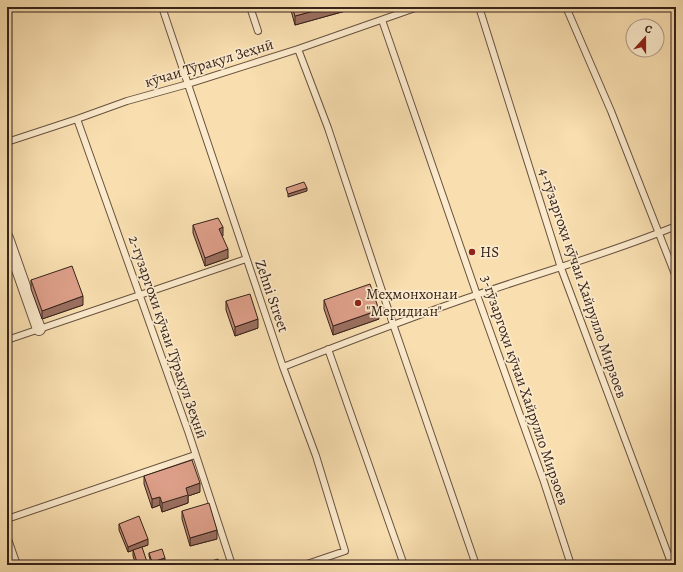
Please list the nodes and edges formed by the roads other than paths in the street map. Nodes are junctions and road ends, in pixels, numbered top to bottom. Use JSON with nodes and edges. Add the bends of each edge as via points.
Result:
{"nodes":[{"id":1,"x":162,"y":7,"type":"edge"},
{"id":2,"x":250,"y":7,"type":"edge"},
{"id":3,"x":418,"y":7,"type":"edge"},
{"id":4,"x":479,"y":7,"type":"edge"},
{"id":5,"x":566,"y":7,"type":"edge"},
{"id":6,"x":382,"y":20,"type":"junction"},
{"id":7,"x":258,"y":31,"type":"dead end"},
{"id":8,"x":298,"y":49,"type":"junction"},
{"id":9,"x":188,"y":84,"type":"junction"},
{"id":10,"x":77,"y":119,"type":"junction"},
{"id":11,"x":7,"y":142,"type":"edge"},
{"id":12,"x":676,"y":226,"type":"edge"},
{"id":13,"x":660,"y":233,"type":"junction"},
{"id":14,"x":7,"y":238,"type":"edge"},
{"id":15,"x":246,"y":259,"type":"junction"},
{"id":16,"x":11,"y":263,"type":"edge"},
{"id":17,"x":561,"y":268,"type":"junction"},
{"id":18,"x":676,"y":277,"type":"edge"},
{"id":19,"x":139,"y":294,"type":"junction"},
{"id":20,"x":477,"y":295,"type":"junction"},
{"id":21,"x":393,"y":324,"type":"junction"},
{"id":22,"x":39,"y":329,"type":"junction"},
{"id":23,"x":7,"y":340,"type":"edge"},
{"id":24,"x":328,"y":349,"type":"junction"},
{"id":25,"x":283,"y":366,"type":"junction"},
{"id":26,"x":195,"y":455,"type":"junction"},
{"id":27,"x":7,"y":519,"type":"edge"},
{"id":28,"x":7,"y":536,"type":"edge"},
{"id":29,"x":17,"y":565,"type":"edge"},
{"id":30,"x":232,"y":565,"type":"edge"},
{"id":31,"x":304,"y":565,"type":"edge"},
{"id":32,"x":404,"y":565,"type":"edge"},
{"id":33,"x":476,"y":565,"type":"edge"},
{"id":34,"x":572,"y":565,"type":"edge"},
{"id":35,"x":672,"y":565,"type":"edge"}],
"edges":[{"from":1,"to":9,"type":"lane","name":"Zehni Street"},
{"from":2,"to":7,"type":"lane"},
{"from":3,"to":6,"type":"lane","name":"кӯчаи Тӯрақул Зеҳнӣ"},
{"from":4,"to":17,"type":"lane","name":"4-гӯзаргоҳи кӯчаи Хайрулло Мирзоев"},
{"from":5,"to":13,"type":"lane"},
{"from":6,"to":8,"type":"lane","name":"кӯчаи Тӯрақул Зеҳнӣ"},
{"from":6,"to":20,"type":"lane","name":"3-гӯзаргоҳи кӯчаи Хайрулло Мирзоев"},
{"from":8,"to":9,"type":"lane","name":"кӯчаи Тӯрақул Зеҳнӣ"},
{"from":8,"to":21,"type":"lane","via":[[328,128]]},
{"from":9,"to":10,"type":"lane","name":"кӯчаи Тӯрақул Зеҳнӣ","via":[[127,101]]},
{"from":9,"to":15,"type":"lane","name":"Zehni Street"},
{"from":10,"to":11,"type":"lane","name":"кӯчаи Тӯрақул Зеҳнӣ"},
{"from":10,"to":19,"type":"lane","name":"2-гузаргохи кӯчаи Тӯрақул Зеҳнӣ"},
{"from":12,"to":13,"type":"lane"},
{"from":13,"to":17,"type":"lane"},
{"from":13,"to":18,"type":"lane"},
{"from":14,"to":16,"type":"street"},
{"from":15,"to":19,"type":"lane"},
{"from":15,"to":25,"type":"lane","name":"Zehni Street"},
{"from":16,"to":22,"type":"street"},
{"from":17,"to":20,"type":"lane"},
{"from":17,"to":35,"type":"lane","name":"4-гӯзаргоҳи кӯчаи Хайрулло Мирзоев"},
{"from":19,"to":22,"type":"lane"},
{"from":19,"to":26,"type":"lane","name":"2-гузаргохи кӯчаи Тӯрақул Зеҳнӣ"},
{"from":20,"to":21,"type":"lane"},
{"from":20,"to":34,"type":"lane","name":"3-гӯзаргоҳи кӯчаи Хайрулло Мирзоев"},
{"from":21,"to":24,"type":"lane"},
{"from":21,"to":33,"type":"lane"},
{"from":22,"to":23,"type":"lane"},
{"from":24,"to":25,"type":"lane"},
{"from":24,"to":32,"type":"lane"},
{"from":25,"to":31,"type":"lane","name":"Zehni Street","via":[[316,456],[345,551]]},
{"from":26,"to":27,"type":"lane"},
{"from":26,"to":30,"type":"lane","name":"2-гузаргохи кӯчаи Тӯрақул Зеҳнӣ"},
{"from":28,"to":29,"type":"lane"}]}
